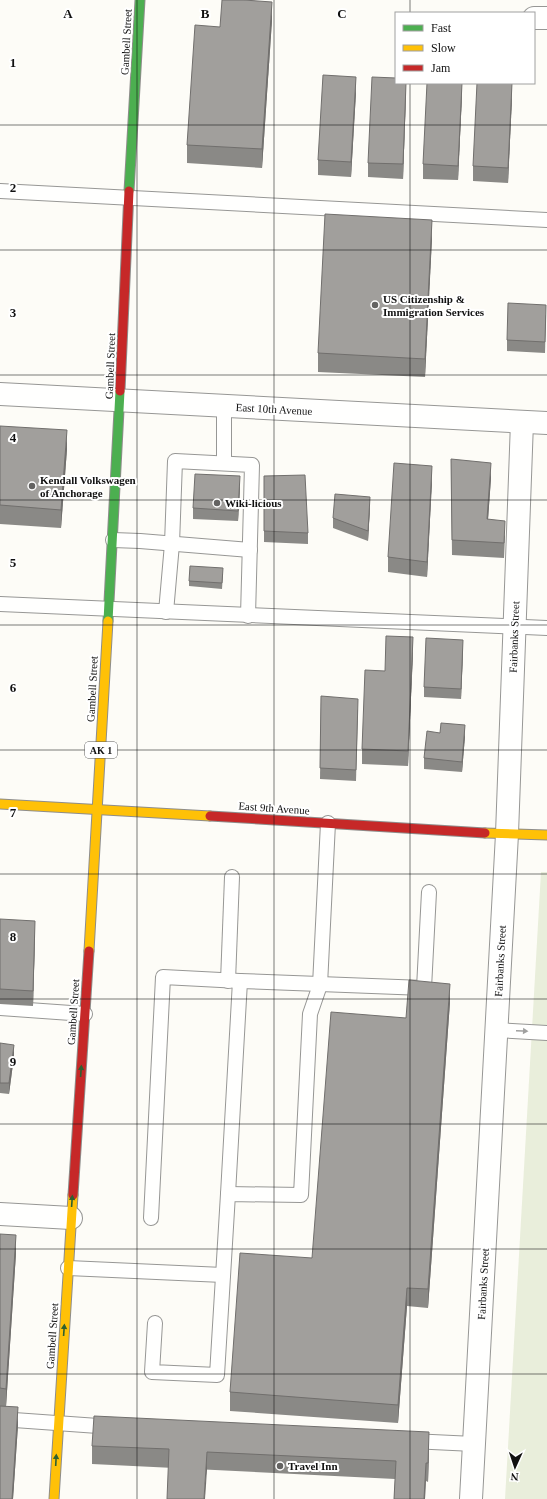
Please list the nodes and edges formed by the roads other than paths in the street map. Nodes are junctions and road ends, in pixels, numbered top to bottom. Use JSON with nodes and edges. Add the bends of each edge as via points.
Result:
{"nodes":[{"id":1,"x":140,"y":0,"type":"edge"},
{"id":2,"x":535,"y":18,"type":"edge"},
{"id":3,"x":547,"y":18,"type":"edge"},
{"id":4,"x":0,"y":191,"type":"edge"},
{"id":5,"x":129,"y":197,"type":"junction"},
{"id":6,"x":547,"y":220,"type":"edge"},
{"id":7,"x":0,"y":394,"type":"edge"},
{"id":8,"x":120,"y":401,"type":"junction"},
{"id":9,"x":224,"y":406,"type":"junction"},
{"id":10,"x":522,"y":422,"type":"junction"},
{"id":11,"x":547,"y":423,"type":"edge"},
{"id":12,"x":224,"y":463,"type":"junction"},
{"id":13,"x":113,"y":540,"type":"junction"},
{"id":14,"x":172,"y":544,"type":"junction"},
{"id":15,"x":250,"y":550,"type":"junction"},
{"id":16,"x":0,"y":604,"type":"edge"},
{"id":17,"x":109,"y":610,"type":"junction"},
{"id":18,"x":166,"y":612,"type":"junction"},
{"id":19,"x":248,"y":616,"type":"junction"},
{"id":20,"x":515,"y":626,"type":"junction"},
{"id":21,"x":547,"y":628,"type":"edge"},
{"id":22,"x":0,"y":804,"type":"edge"},
{"id":23,"x":98,"y":809,"type":"junction"},
{"id":24,"x":328,"y":823,"type":"junction"},
{"id":25,"x":507,"y":834,"type":"junction"},
{"id":26,"x":547,"y":835,"type":"edge"},
{"id":27,"x":232,"y":877,"type":"dead end"},
{"id":28,"x":429,"y":892,"type":"dead end"},
{"id":29,"x":234,"y":981,"type":"junction"},
{"id":30,"x":320,"y":985,"type":"junction"},
{"id":31,"x":0,"y":1008,"type":"edge"},
{"id":32,"x":85,"y":1014,"type":"junction"},
{"id":33,"x":496,"y":1030,"type":"junction"},
{"id":34,"x":547,"y":1033,"type":"edge"},
{"id":35,"x":228,"y":1194,"type":"junction"},
{"id":36,"x":0,"y":1214,"type":"edge"},
{"id":37,"x":71,"y":1218,"type":"junction"},
{"id":38,"x":151,"y":1218,"type":"dead end"},
{"id":39,"x":68,"y":1268,"type":"junction"},
{"id":40,"x":223,"y":1275,"type":"junction"},
{"id":41,"x":154,"y":1323,"type":"dead end"},
{"id":42,"x":0,"y":1419,"type":"edge"},
{"id":43,"x":59,"y":1423,"type":"junction"},
{"id":44,"x":127,"y":1427,"type":"edge"},
{"id":45,"x":397,"y":1440,"type":"edge"},
{"id":46,"x":474,"y":1444,"type":"junction"},
{"id":47,"x":54,"y":1499,"type":"edge"},
{"id":48,"x":471,"y":1499,"type":"edge"}],
"edges":[{"from":1,"to":5,"type":"main road","name":"Gambell Street","number":"AK 1"},
{"from":2,"to":3,"type":"street"},
{"from":4,"to":5,"type":"lane"},
{"from":5,"to":6,"type":"lane"},
{"from":5,"to":8,"type":"main road","name":"Gambell Street","number":"AK 1"},
{"from":7,"to":8,"type":"street","name":"East 10th Avenue"},
{"from":8,"to":9,"type":"street","name":"East 10th Avenue"},
{"from":8,"to":13,"type":"main road","name":"Gambell Street","number":"AK 1"},
{"from":9,"to":10,"type":"street","name":"East 10th Avenue"},
{"from":9,"to":12,"type":"lane"},
{"from":10,"to":11,"type":"street","name":"East 10th Avenue"},
{"from":10,"to":20,"type":"street","name":"Fairbanks Street"},
{"from":12,"to":14,"type":"lane","via":[[175,461]]},
{"from":12,"to":15,"type":"lane","via":[[252,465]]},
{"from":13,"to":14,"type":"lane"},
{"from":13,"to":17,"type":"main road","name":"Gambell Street","number":"AK 1"},
{"from":14,"to":15,"type":"lane"},
{"from":14,"to":18,"type":"lane"},
{"from":15,"to":19,"type":"lane"},
{"from":16,"to":17,"type":"lane"},
{"from":17,"to":18,"type":"lane"},
{"from":17,"to":23,"type":"main road","name":"Gambell Street","number":"AK 1"},
{"from":18,"to":19,"type":"lane"},
{"from":19,"to":20,"type":"lane"},
{"from":20,"to":21,"type":"lane"},
{"from":20,"to":25,"type":"street","name":"Fairbanks Street"},
{"from":22,"to":23,"type":"main road","name":"East 9th Avenue"},
{"from":23,"to":24,"type":"main road","name":"East 9th Avenue"},
{"from":23,"to":32,"type":"main road","name":"Gambell Street","number":"AK 1"},
{"from":24,"to":25,"type":"main road","name":"East 9th Avenue"},
{"from":24,"to":30,"type":"lane"},
{"from":25,"to":26,"type":"main road","name":"East 9th Avenue"},
{"from":25,"to":33,"type":"street","name":"Fairbanks Street"},
{"from":27,"to":29,"type":"lane"},
{"from":28,"to":30,"type":"lane","via":[[424,988]]},
{"from":29,"to":30,"type":"lane"},
{"from":29,"to":35,"type":"lane"},
{"from":29,"to":38,"type":"lane","via":[[163,977]]},
{"from":30,"to":35,"type":"lane","via":[[310,1014],[301,1195]]},
{"from":31,"to":32,"type":"lane"},
{"from":37,"to":32,"type":"main road","name":"Gambell Street","number":"AK 1","one_way":true},
{"from":33,"to":34,"type":"lane","one_way":true},
{"from":33,"to":46,"type":"street","name":"Fairbanks Street"},
{"from":35,"to":40,"type":"lane"},
{"from":36,"to":37,"type":"street"},
{"from":37,"to":39,"type":"main road","name":"Gambell Street","number":"AK 1"},
{"from":39,"to":40,"type":"lane"},
{"from":43,"to":39,"type":"main road","name":"Gambell Street","number":"AK 1","one_way":true},
{"from":40,"to":41,"type":"lane","via":[[217,1375],[152,1372]]},
{"from":42,"to":43,"type":"lane"},
{"from":43,"to":44,"type":"lane"},
{"from":47,"to":43,"type":"main road","name":"Gambell Street","number":"AK 1","one_way":true},
{"from":45,"to":46,"type":"lane"},
{"from":46,"to":48,"type":"street","name":"Fairbanks Street"}]}
